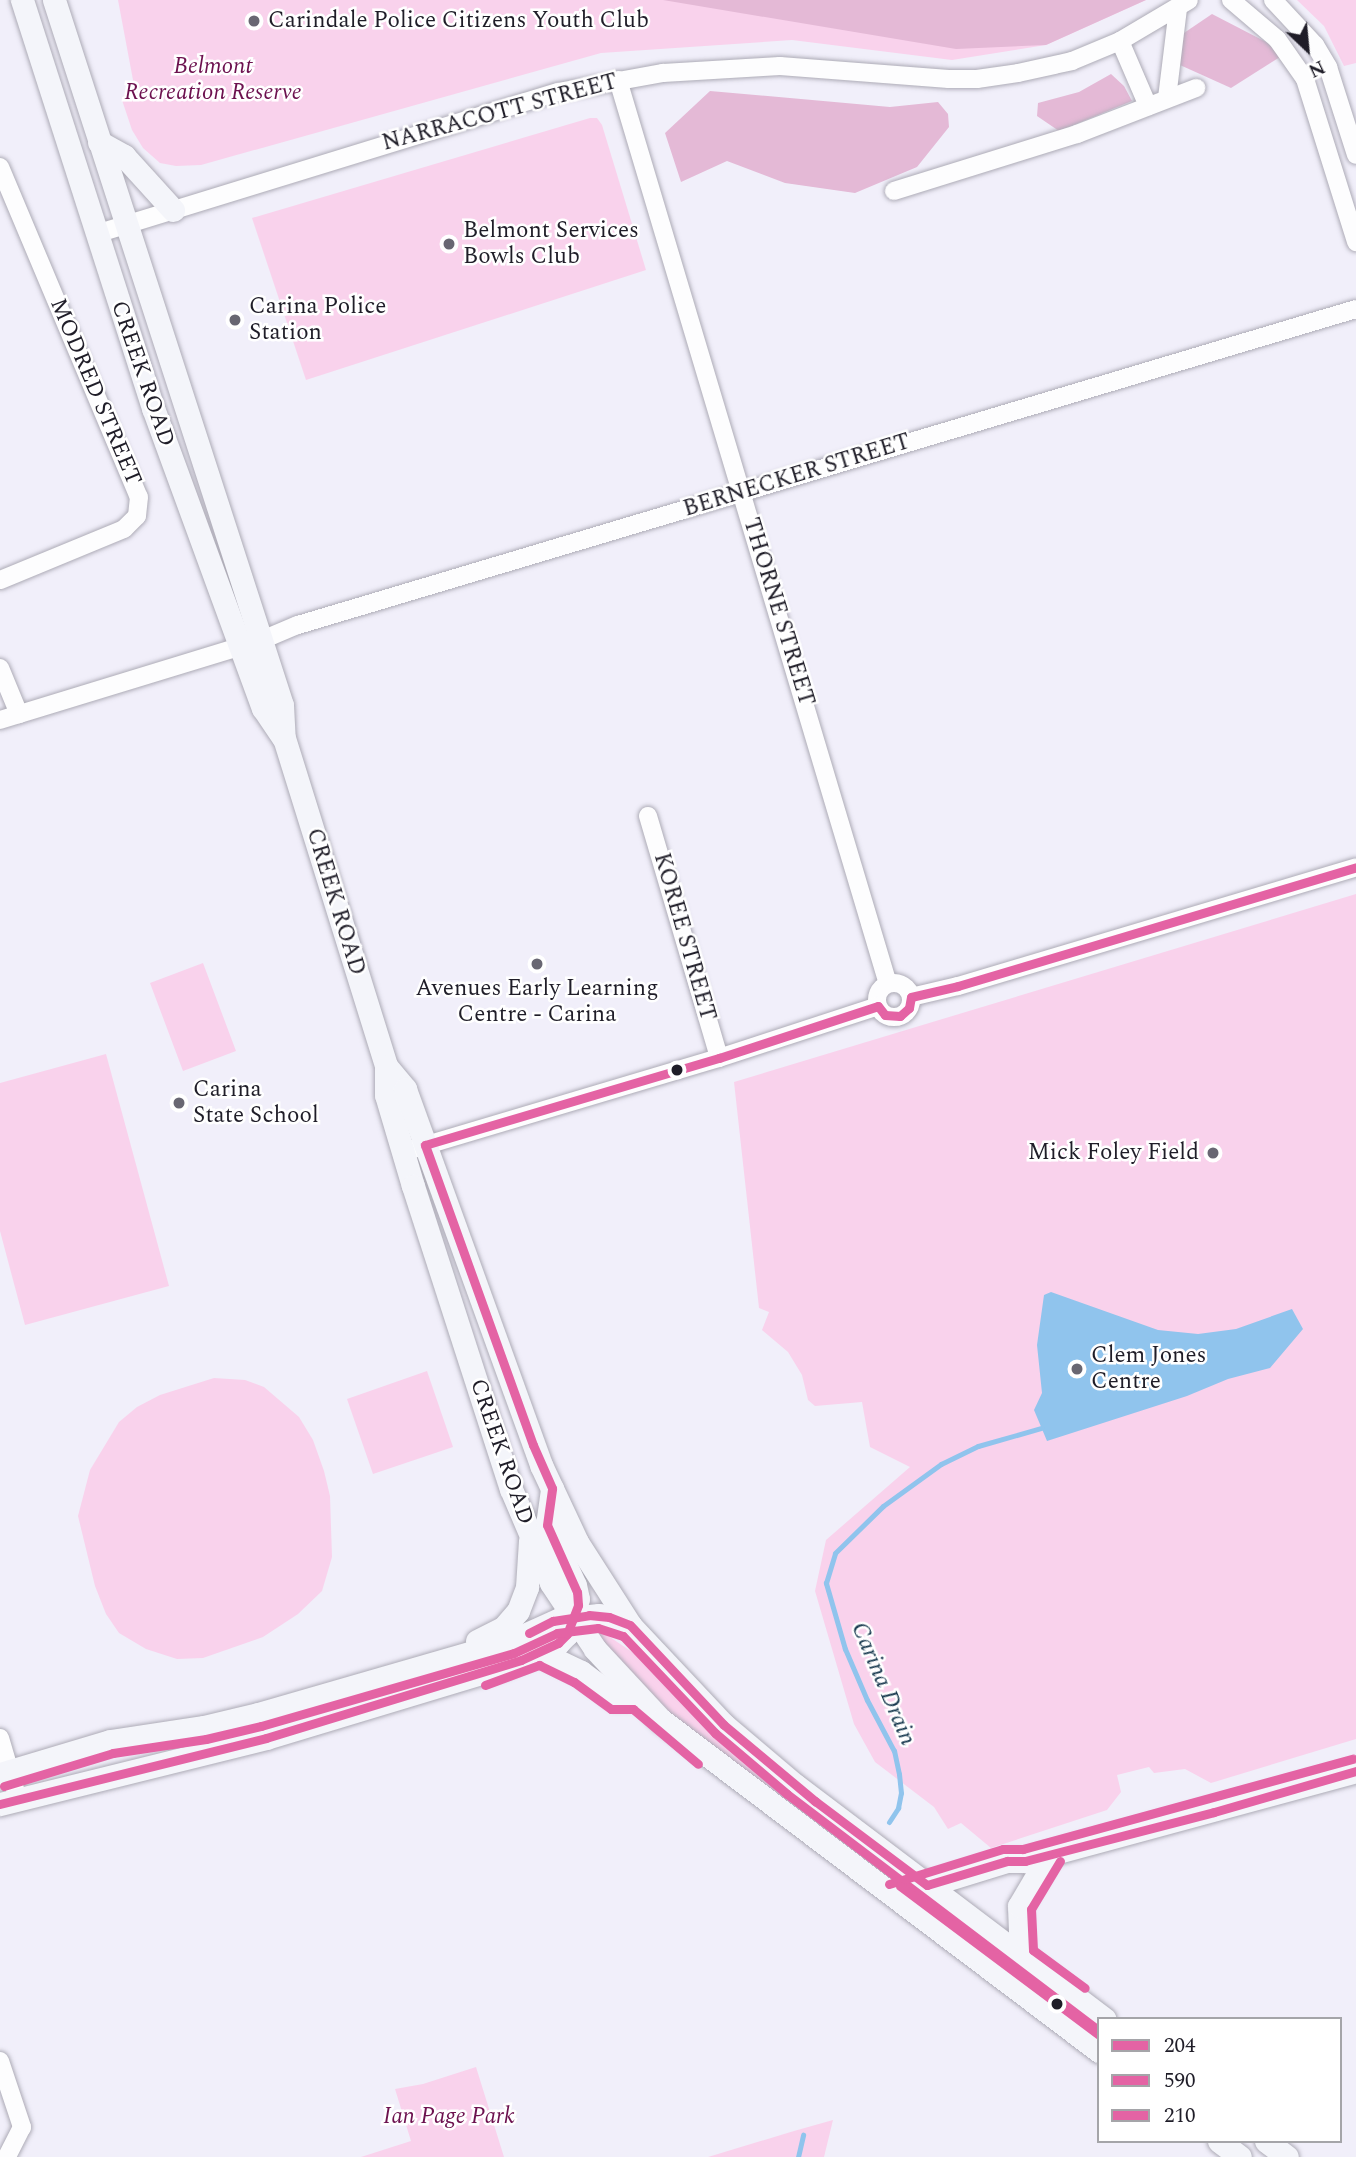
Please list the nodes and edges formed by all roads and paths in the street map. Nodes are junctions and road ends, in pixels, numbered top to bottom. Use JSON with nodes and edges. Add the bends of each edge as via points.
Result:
{"nodes":[{"id":1,"x":22,"y":0,"type":"edge"},
{"id":2,"x":54,"y":0,"type":"edge"},
{"id":3,"x":1231,"y":0,"type":"edge"},
{"id":4,"x":1273,"y":0,"type":"edge"},
{"id":5,"x":1184,"y":4,"type":"edge"},
{"id":6,"x":1120,"y":41,"type":"junction"},
{"id":7,"x":618,"y":80,"type":"junction"},
{"id":8,"x":1196,"y":88,"type":"dead end"},
{"id":9,"x":1167,"y":98,"type":"junction"},
{"id":10,"x":1148,"y":106,"type":"junction"},
{"id":11,"x":99,"y":142,"type":"junction"},
{"id":12,"x":1356,"y":155,"type":"edge"},
{"id":13,"x":0,"y":167,"type":"edge"},
{"id":14,"x":894,"y":191,"type":"dead end"},
{"id":15,"x":173,"y":210,"type":"junction"},
{"id":16,"x":126,"y":225,"type":"junction"},
{"id":17,"x":96,"y":234,"type":"junction"},
{"id":18,"x":1356,"y":242,"type":"edge"},
{"id":19,"x":1356,"y":309,"type":"edge"},
{"id":20,"x":742,"y":492,"type":"junction"},
{"id":21,"x":0,"y":579,"type":"edge"},
{"id":22,"x":251,"y":643,"type":"junction"},
{"id":23,"x":0,"y":668,"type":"edge"},
{"id":24,"x":19,"y":714,"type":"junction"},
{"id":25,"x":0,"y":720,"type":"edge"},
{"id":26,"x":648,"y":816,"type":"dead end"},
{"id":27,"x":1356,"y":867,"type":"edge"},
{"id":28,"x":888,"y":984,"type":"junction"},
{"id":29,"x":911,"y":997,"type":"junction"},
{"id":30,"x":878,"y":1006,"type":"junction"},
{"id":31,"x":719,"y":1058,"type":"junction"},
{"id":32,"x":386,"y":1066,"type":"junction"},
{"id":33,"x":425,"y":1145,"type":"junction"},
{"id":34,"x":403,"y":1152,"type":"junction"},
{"id":35,"x":552,"y":1488,"type":"junction"},
{"id":36,"x":530,"y":1538,"type":"junction"},
{"id":37,"x":574,"y":1617,"type":"junction"},
{"id":38,"x":629,"y":1626,"type":"junction"},
{"id":39,"x":539,"y":1652,"type":"junction"},
{"id":40,"x":470,"y":1653,"type":"junction"},
{"id":41,"x":637,"y":1697,"type":"junction"},
{"id":42,"x":0,"y":1738,"type":"edge"},
{"id":43,"x":1356,"y":1771,"type":"edge"},
{"id":44,"x":5,"y":1772,"type":"edge"},
{"id":45,"x":9,"y":1802,"type":"edge"},
{"id":46,"x":1049,"y":1855,"type":"junction"},
{"id":47,"x":935,"y":1891,"type":"junction"},
{"id":48,"x":901,"y":1903,"type":"junction"},
{"id":49,"x":1021,"y":1955,"type":"junction"},
{"id":50,"x":1101,"y":2017,"type":"edge"},
{"id":51,"x":1097,"y":2050,"type":"edge"},
{"id":52,"x":0,"y":2062,"type":"edge"},
{"id":53,"x":1222,"y":2143,"type":"edge"},
{"id":54,"x":1269,"y":2143,"type":"edge"},
{"id":55,"x":6,"y":2157,"type":"edge"},
{"id":56,"x":1240,"y":2157,"type":"edge"},
{"id":57,"x":1287,"y":2157,"type":"edge"}],
"edges":[{"from":1,"to":17,"type":"main road","name":"CREEK ROAD"},
{"from":2,"to":11,"type":"main road","name":"CREEK ROAD"},
{"from":3,"to":18,"type":"street","via":[[1277,39],[1305,79]]},
{"from":4,"to":12,"type":"street","via":[[1315,45],[1328,67]]},
{"from":5,"to":6,"type":"street","name":"NARRACOTT STREET"},
{"from":5,"to":9,"type":"street","name":"NARRACOTT STREET"},
{"from":6,"to":7,"type":"street","name":"NARRACOTT STREET","via":[[1072,61],[977,79],[780,66]]},
{"from":6,"to":10,"type":"street"},
{"from":7,"to":15,"type":"street","name":"NARRACOTT STREET","via":[[546,96]]},
{"from":7,"to":20,"type":"street","name":"THORNE STREET"},
{"from":8,"to":9,"type":"street"},
{"from":9,"to":10,"type":"street"},
{"from":10,"to":14,"type":"street","via":[[1077,134]]},
{"from":11,"to":15,"type":"main road","via":[[124,156]]},
{"from":11,"to":16,"type":"main road","name":"CREEK ROAD"},
{"from":13,"to":21,"type":"street","name":"MODRED STREET","via":[[139,497],[137,516],[124,530]]},
{"from":15,"to":16,"type":"street","name":"NARRACOTT STREET"},
{"from":16,"to":17,"type":"street","name":"NARRACOTT STREET"},
{"from":16,"to":22,"type":"main road","name":"CREEK ROAD"},
{"from":17,"to":22,"type":"main road","name":"CREEK ROAD","via":[[149,396]]},
{"from":19,"to":20,"type":"street","name":"BERNECKER STREET"},
{"from":20,"to":22,"type":"street","name":"BERNECKER STREET"},
{"from":20,"to":28,"type":"street","name":"THORNE STREET"},
{"from":22,"to":24,"type":"street","name":"BERNECKER STREET"},
{"from":22,"to":32,"type":"main road","name":"CREEK ROAD","via":[[263,708],[284,738]]},
{"from":23,"to":24,"type":"street"},
{"from":24,"to":25,"type":"street","name":"BERNECKER STREET"},
{"from":26,"to":31,"type":"street","name":"KOREE STREET"},
{"from":27,"to":29,"type":"street"},
{"from":28,"to":29,"type":"street","via":[[905,987]]},
{"from":28,"to":30,"type":"street","via":[[879,991]]},
{"from":29,"to":30,"type":"street","via":[[909,1008],[900,1016],[890,1017]]},
{"from":30,"to":31,"type":"street"},
{"from":31,"to":33,"type":"street"},
{"from":32,"to":33,"type":"main road","name":"CREEK ROAD","via":[[405,1089]]},
{"from":32,"to":34,"type":"main road","name":"CREEK ROAD","via":[[386,1095]]},
{"from":33,"to":34,"type":"street"},
{"from":33,"to":35,"type":"main road","name":"CREEK ROAD"},
{"from":34,"to":36,"type":"main road","name":"CREEK ROAD"},
{"from":35,"to":37,"type":"main road","via":[[547,1525],[577,1592]]},
{"from":35,"to":38,"type":"main road","name":"CREEK ROAD","via":[[583,1552]]},
{"from":36,"to":37,"type":"main road","name":"CREEK ROAD","via":[[551,1583]]},
{"from":36,"to":40,"type":"main road","via":[[527,1587],[518,1611],[494,1633],[478,1640]]},
{"from":37,"to":38,"type":"main road","via":[[599,1615]]},
{"from":37,"to":39,"type":"main road","via":[[563,1639]]},
{"from":37,"to":40,"type":"main road"},
{"from":37,"to":41,"type":"main road","name":"CREEK ROAD"},
{"from":38,"to":47,"type":"main road","name":"CREEK ROAD","via":[[724,1725]]},
{"from":39,"to":41,"type":"main road","via":[[581,1672],[616,1698]]},
{"from":39,"to":45,"type":"main road","via":[[266,1738]]},
{"from":40,"to":44,"type":"main road","via":[[228,1722],[110,1741]]},
{"from":41,"to":48,"type":"main road","name":"CREEK ROAD","via":[[672,1729]]},
{"from":42,"to":44,"type":"street"},
{"from":43,"to":46,"type":"main road"},
{"from":44,"to":45,"type":"street"},
{"from":46,"to":47,"type":"main road","via":[[1026,1861],[1011,1874]]},
{"from":46,"to":49,"type":"main road","via":[[1019,1906]]},
{"from":47,"to":48,"type":"main road"},
{"from":47,"to":49,"type":"main road","name":"CREEK ROAD"},
{"from":48,"to":51,"type":"main road","name":"CREEK ROAD"},
{"from":49,"to":50,"type":"main road","name":"CREEK ROAD"},
{"from":52,"to":55,"type":"street","via":[[22,2127]]},
{"from":53,"to":56,"type":"main road"},
{"from":54,"to":57,"type":"main road"}]}
